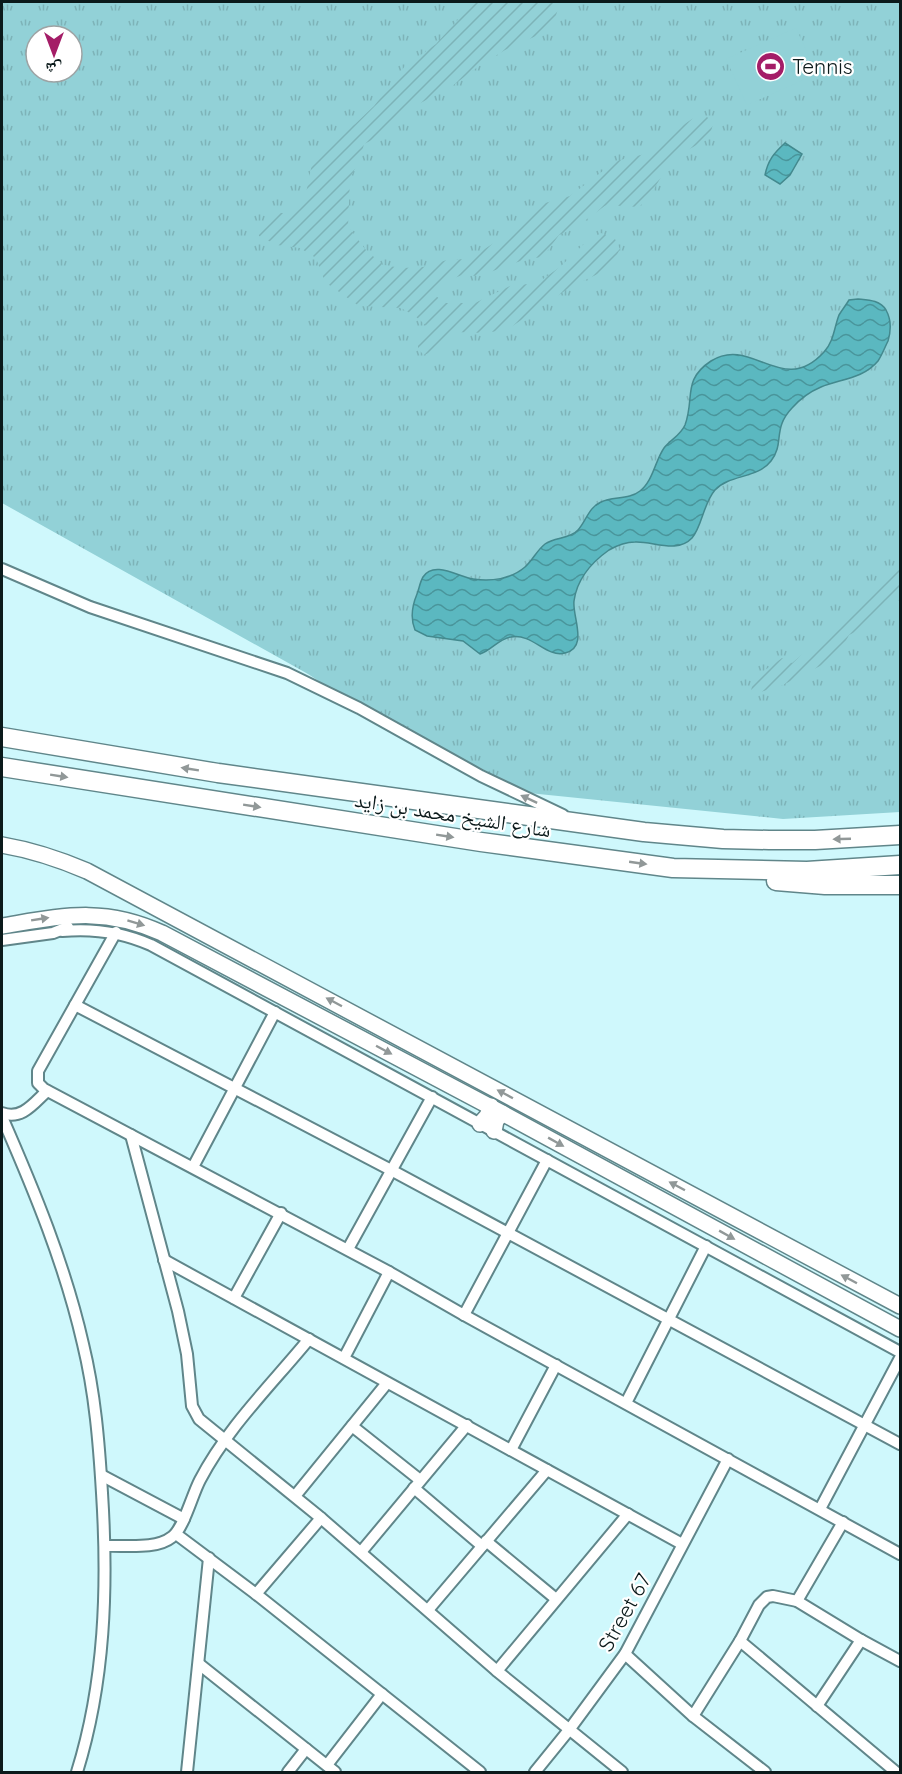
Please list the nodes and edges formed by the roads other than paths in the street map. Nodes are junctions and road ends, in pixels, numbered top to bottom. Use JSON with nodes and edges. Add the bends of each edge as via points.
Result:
{"nodes":[{"id":1,"x":2,"y":569,"type":"edge"},
{"id":2,"x":2,"y":737,"type":"edge"},
{"id":3,"x":3,"y":768,"type":"edge"},
{"id":4,"x":577,"y":822,"type":"junction"},
{"id":5,"x":900,"y":835,"type":"edge"},
{"id":6,"x":2,"y":845,"type":"edge"},
{"id":7,"x":900,"y":865,"type":"edge"},
{"id":8,"x":673,"y":868,"type":"junction"},
{"id":9,"x":900,"y":885,"type":"edge"},
{"id":10,"x":78,"y":914,"type":"junction"},
{"id":11,"x":2,"y":926,"type":"edge"},
{"id":12,"x":62,"y":931,"type":"junction"},
{"id":13,"x":116,"y":932,"type":"junction"},
{"id":14,"x":2,"y":940,"type":"edge"},
{"id":15,"x":75,"y":1005,"type":"junction"},
{"id":16,"x":275,"y":1012,"type":"junction"},
{"id":17,"x":234,"y":1089,"type":"junction"},
{"id":18,"x":47,"y":1091,"type":"junction"},
{"id":19,"x":432,"y":1097,"type":"junction"},
{"id":20,"x":496,"y":1110,"type":"junction"},
{"id":21,"x":2,"y":1115,"type":"edge"},
{"id":22,"x":487,"y":1127,"type":"junction"},
{"id":23,"x":131,"y":1135,"type":"junction"},
{"id":24,"x":547,"y":1160,"type":"junction"},
{"id":25,"x":193,"y":1167,"type":"junction"},
{"id":26,"x":392,"y":1170,"type":"junction"},
{"id":27,"x":280,"y":1213,"type":"junction"},
{"id":28,"x":508,"y":1233,"type":"junction"},
{"id":29,"x":706,"y":1246,"type":"junction"},
{"id":30,"x":348,"y":1249,"type":"junction"},
{"id":31,"x":164,"y":1260,"type":"junction"},
{"id":32,"x":389,"y":1272,"type":"junction"},
{"id":33,"x":234,"y":1298,"type":"junction"},
{"id":34,"x":900,"y":1306,"type":"edge"},
{"id":35,"x":464,"y":1315,"type":"junction"},
{"id":36,"x":668,"y":1319,"type":"junction"},
{"id":37,"x":900,"y":1329,"type":"edge"},
{"id":38,"x":309,"y":1339,"type":"junction"},
{"id":39,"x":900,"y":1352,"type":"edge"},
{"id":40,"x":344,"y":1358,"type":"junction"},
{"id":41,"x":900,"y":1358,"type":"edge"},
{"id":42,"x":556,"y":1365,"type":"junction"},
{"id":43,"x":387,"y":1383,"type":"junction"},
{"id":44,"x":626,"y":1403,"type":"junction"},
{"id":45,"x":352,"y":1425,"type":"junction"},
{"id":46,"x":467,"y":1425,"type":"junction"},
{"id":47,"x":864,"y":1425,"type":"junction"},
{"id":48,"x":225,"y":1440,"type":"junction"},
{"id":49,"x":900,"y":1444,"type":"edge"},
{"id":50,"x":511,"y":1450,"type":"junction"},
{"id":51,"x":728,"y":1459,"type":"junction"},
{"id":52,"x":547,"y":1470,"type":"junction"},
{"id":53,"x":101,"y":1476,"type":"junction"},
{"id":54,"x":417,"y":1484,"type":"junction"},
{"id":55,"x":295,"y":1496,"type":"junction"},
{"id":56,"x":820,"y":1509,"type":"junction"},
{"id":57,"x":628,"y":1514,"type":"junction"},
{"id":58,"x":321,"y":1518,"type":"junction"},
{"id":59,"x":184,"y":1520,"type":"junction"},
{"id":60,"x":843,"y":1522,"type":"junction"},
{"id":61,"x":176,"y":1534,"type":"junction"},
{"id":62,"x":484,"y":1544,"type":"junction"},
{"id":63,"x":682,"y":1544,"type":"junction"},
{"id":64,"x":105,"y":1546,"type":"junction"},
{"id":65,"x":361,"y":1552,"type":"junction"},
{"id":66,"x":900,"y":1554,"type":"edge"},
{"id":67,"x":209,"y":1558,"type":"junction"},
{"id":68,"x":256,"y":1594,"type":"junction"},
{"id":69,"x":555,"y":1599,"type":"junction"},
{"id":70,"x":797,"y":1601,"type":"junction"},
{"id":71,"x":428,"y":1610,"type":"junction"},
{"id":72,"x":861,"y":1640,"type":"junction"},
{"id":73,"x":740,"y":1641,"type":"junction"},
{"id":74,"x":625,"y":1653,"type":"junction"},
{"id":75,"x":900,"y":1661,"type":"edge"},
{"id":76,"x":199,"y":1664,"type":"junction"},
{"id":77,"x":497,"y":1671,"type":"junction"},
{"id":78,"x":382,"y":1694,"type":"junction"},
{"id":79,"x":817,"y":1706,"type":"junction"},
{"id":80,"x":693,"y":1716,"type":"junction"},
{"id":81,"x":569,"y":1730,"type":"junction"},
{"id":82,"x":306,"y":1749,"type":"junction"},
{"id":83,"x":331,"y":1769,"type":"edge"},
{"id":84,"x":190,"y":1771,"type":"edge"},
{"id":85,"x":77,"y":1773,"type":"edge"},
{"id":86,"x":288,"y":1773,"type":"edge"},
{"id":87,"x":480,"y":1773,"type":"edge"},
{"id":88,"x":535,"y":1773,"type":"edge"},
{"id":89,"x":622,"y":1773,"type":"edge"},
{"id":90,"x":765,"y":1773,"type":"edge"},
{"id":91,"x":896,"y":1773,"type":"edge"}],
"edges":[{"from":4,"to":1,"type":"street","one_way":true,"via":[[480,776],[359,708],[287,673],[90,607]]},
{"from":4,"to":2,"type":"highway","name":"شارع الشيخ محمد بن زايد","one_way":true,"via":[[218,773]]},
{"from":3,"to":8,"type":"highway","name":"شارع الشيخ محمد بن زايد","one_way":true},
{"from":5,"to":4,"type":"highway","name":"شارع الشيخ محمد بن زايد","one_way":true,"via":[[815,840],[723,839]]},
{"from":34,"to":6,"type":"main road","one_way":true,"via":[[87,871],[39,853]]},
{"from":7,"to":8,"type":"highway","name":"شارع الشيخ محمد بن زايد","via":[[807,871]]},
{"from":8,"to":9,"type":"highway","via":[[794,883]]},
{"from":11,"to":10,"type":"main road","one_way":true},
{"from":10,"to":12,"type":"street"},
{"from":10,"to":20,"type":"main road","one_way":true,"via":[[122,918],[162,933]]},
{"from":12,"to":13,"type":"street"},
{"from":12,"to":14,"type":"street"},
{"from":13,"to":15,"type":"street"},
{"from":13,"to":16,"type":"street","via":[[151,945]]},
{"from":15,"to":17,"type":"street"},
{"from":15,"to":18,"type":"street","via":[[39,1071],[39,1083]]},
{"from":16,"to":17,"type":"street"},
{"from":16,"to":19,"type":"street"},
{"from":17,"to":25,"type":"street"},
{"from":17,"to":26,"type":"street"},
{"from":18,"to":21,"type":"street","via":[[21,1113]]},
{"from":18,"to":23,"type":"street"},
{"from":19,"to":22,"type":"street"},
{"from":19,"to":26,"type":"street"},
{"from":20,"to":22,"type":"main road","via":[[487,1116]]},
{"from":20,"to":37,"type":"main road","one_way":true},
{"from":21,"to":53,"type":"street","via":[[45,1220],[77,1319],[93,1394]]},
{"from":22,"to":24,"type":"street"},
{"from":23,"to":25,"type":"street"},
{"from":23,"to":31,"type":"street"},
{"from":24,"to":28,"type":"street"},
{"from":24,"to":29,"type":"street"},
{"from":25,"to":27,"type":"street"},
{"from":26,"to":28,"type":"street"},
{"from":26,"to":30,"type":"street"},
{"from":27,"to":30,"type":"street"},
{"from":27,"to":33,"type":"street"},
{"from":28,"to":35,"type":"street"},
{"from":28,"to":36,"type":"street"},
{"from":29,"to":36,"type":"street"},
{"from":29,"to":39,"type":"street"},
{"from":30,"to":32,"type":"street"},
{"from":31,"to":33,"type":"street"},
{"from":31,"to":48,"type":"street","via":[[184,1336],[195,1413]]},
{"from":32,"to":35,"type":"street"},
{"from":32,"to":40,"type":"street"},
{"from":33,"to":38,"type":"street"},
{"from":35,"to":42,"type":"street"},
{"from":36,"to":44,"type":"street"},
{"from":36,"to":47,"type":"street"},
{"from":38,"to":40,"type":"street"},
{"from":38,"to":48,"type":"street"},
{"from":40,"to":43,"type":"street"},
{"from":41,"to":47,"type":"street"},
{"from":42,"to":44,"type":"street"},
{"from":42,"to":50,"type":"street"},
{"from":43,"to":45,"type":"street"},
{"from":43,"to":46,"type":"street"},
{"from":44,"to":51,"type":"street"},
{"from":45,"to":54,"type":"street"},
{"from":45,"to":55,"type":"street"},
{"from":46,"to":50,"type":"street"},
{"from":46,"to":54,"type":"street"},
{"from":47,"to":49,"type":"street"},
{"from":47,"to":56,"type":"street"},
{"from":48,"to":55,"type":"street"},
{"from":48,"to":59,"type":"street","via":[[201,1478]]},
{"from":50,"to":52,"type":"street"},
{"from":51,"to":56,"type":"street"},
{"from":51,"to":63,"type":"street","name":"Street 67"},
{"from":52,"to":57,"type":"street"},
{"from":52,"to":62,"type":"street"},
{"from":53,"to":59,"type":"street"},
{"from":53,"to":64,"type":"street"},
{"from":54,"to":62,"type":"street"},
{"from":54,"to":65,"type":"street"},
{"from":55,"to":58,"type":"street"},
{"from":56,"to":60,"type":"street"},
{"from":57,"to":63,"type":"street"},
{"from":57,"to":69,"type":"street"},
{"from":58,"to":65,"type":"street"},
{"from":58,"to":68,"type":"street"},
{"from":59,"to":61,"type":"street"},
{"from":60,"to":66,"type":"street"},
{"from":60,"to":70,"type":"street"},
{"from":61,"to":64,"type":"street","via":[[157,1544]]},
{"from":61,"to":67,"type":"street"},
{"from":62,"to":69,"type":"street"},
{"from":62,"to":71,"type":"street"},
{"from":63,"to":74,"type":"street","name":"Street 67"},
{"from":64,"to":85,"type":"street","via":[[99,1668]]},
{"from":65,"to":71,"type":"street"},
{"from":67,"to":68,"type":"street"},
{"from":67,"to":76,"type":"street"},
{"from":68,"to":78,"type":"street"},
{"from":69,"to":77,"type":"street"},
{"from":70,"to":72,"type":"street"},
{"from":70,"to":73,"type":"street","via":[[772,1596],[762,1600]]},
{"from":71,"to":77,"type":"street"},
{"from":72,"to":75,"type":"street"},
{"from":72,"to":79,"type":"street"},
{"from":73,"to":79,"type":"street"},
{"from":73,"to":80,"type":"street"},
{"from":74,"to":80,"type":"street"},
{"from":74,"to":81,"type":"street","name":"Street 67"},
{"from":76,"to":82,"type":"street"},
{"from":76,"to":84,"type":"street"},
{"from":77,"to":81,"type":"street"},
{"from":78,"to":83,"type":"street"},
{"from":78,"to":87,"type":"street"},
{"from":79,"to":91,"type":"street"},
{"from":80,"to":90,"type":"street"},
{"from":81,"to":88,"type":"street","name":"Street 67"},
{"from":81,"to":89,"type":"street"},
{"from":82,"to":83,"type":"street"},
{"from":82,"to":86,"type":"street"}]}
